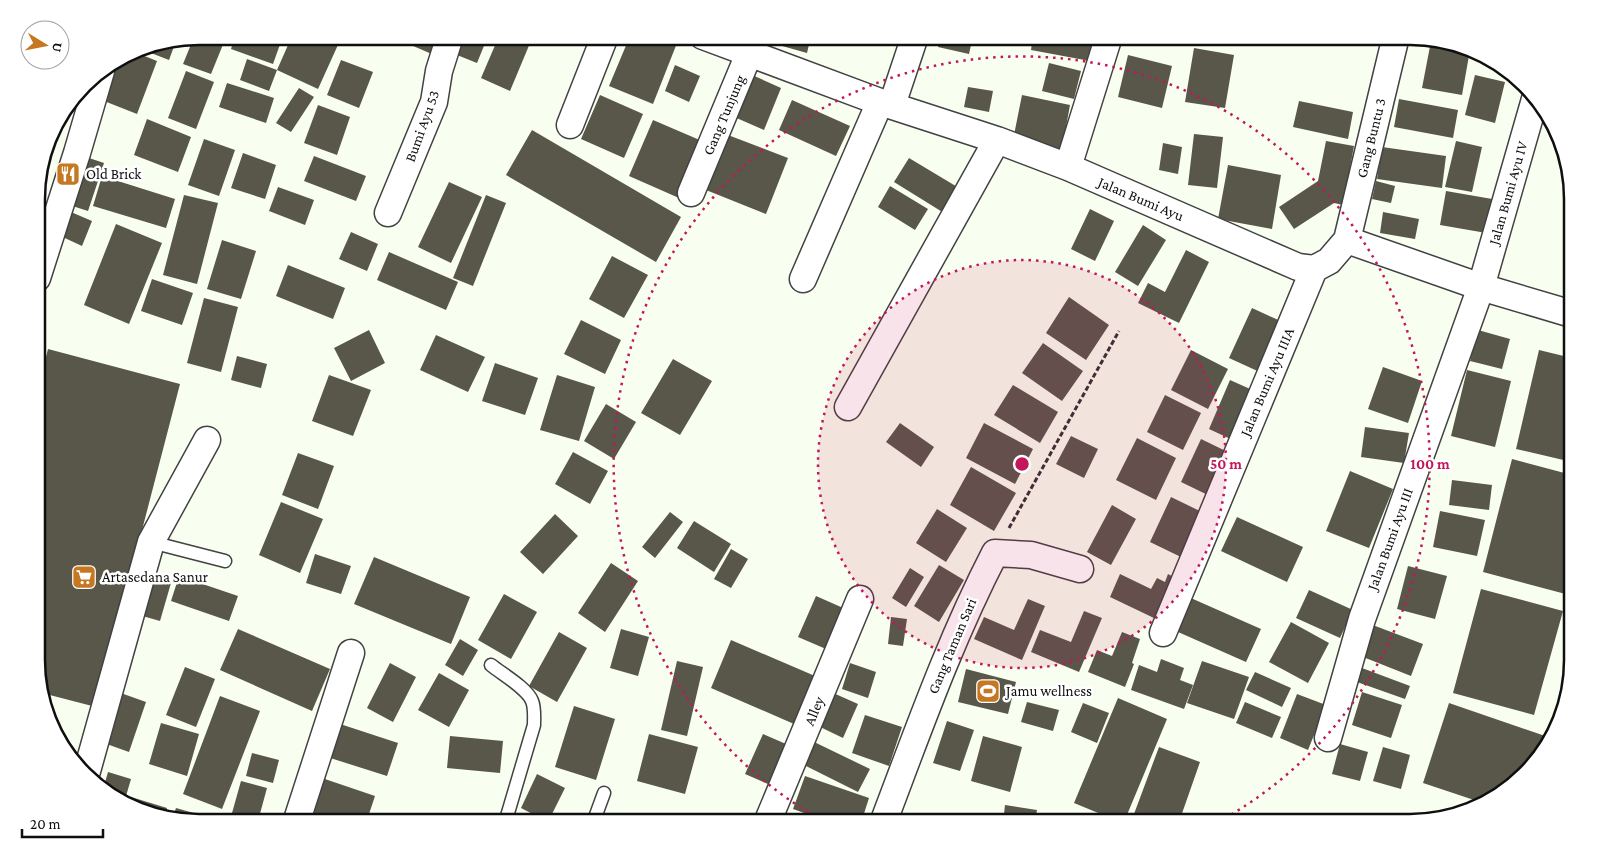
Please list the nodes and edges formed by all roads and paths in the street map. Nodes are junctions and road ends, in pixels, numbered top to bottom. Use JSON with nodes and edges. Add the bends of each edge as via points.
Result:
{"nodes":[{"id":1,"x":447,"y":45,"type":"edge"},
{"id":2,"x":601,"y":45,"type":"edge"},
{"id":3,"x":753,"y":45,"type":"edge"},
{"id":4,"x":911,"y":45,"type":"edge"},
{"id":5,"x":1106,"y":45,"type":"edge"},
{"id":6,"x":1394,"y":45,"type":"edge"},
{"id":7,"x":98,"y":83,"type":"edge"},
{"id":8,"x":886,"y":104,"type":"junction"},
{"id":9,"x":1536,"y":111,"type":"edge"},
{"id":10,"x":570,"y":125,"type":"dead end"},
{"id":11,"x":997,"y":140,"type":"junction"},
{"id":12,"x":1068,"y":167,"type":"junction"},
{"id":13,"x":691,"y":193,"type":"dead end"},
{"id":14,"x":388,"y":213,"type":"dead end"},
{"id":15,"x":1347,"y":240,"type":"junction"},
{"id":16,"x":45,"y":253,"type":"edge"},
{"id":17,"x":1314,"y":269,"type":"junction"},
{"id":18,"x":802,"y":279,"type":"dead end"},
{"id":19,"x":1481,"y":287,"type":"junction"},
{"id":20,"x":1564,"y":312,"type":"edge"},
{"id":21,"x":1119,"y":331,"type":"dead end"},
{"id":22,"x":848,"y":407,"type":"dead end"},
{"id":23,"x":207,"y":440,"type":"dead end"},
{"id":24,"x":151,"y":542,"type":"junction"},
{"id":25,"x":995,"y":553,"type":"junction"},
{"id":26,"x":225,"y":561,"type":"dead end"},
{"id":27,"x":1080,"y":569,"type":"dead end"},
{"id":28,"x":860,"y":599,"type":"dead end"},
{"id":29,"x":1163,"y":633,"type":"dead end"},
{"id":30,"x":351,"y":653,"type":"dead end"},
{"id":31,"x":491,"y":665,"type":"dead end"},
{"id":32,"x":1328,"y":738,"type":"dead end"},
{"id":33,"x":88,"y":767,"type":"edge"},
{"id":34,"x":604,"y":793,"type":"dead end"},
{"id":35,"x":299,"y":814,"type":"edge"},
{"id":36,"x":508,"y":814,"type":"edge"},
{"id":37,"x":597,"y":814,"type":"edge"},
{"id":38,"x":771,"y":814,"type":"edge"},
{"id":39,"x":886,"y":814,"type":"edge"}],
"edges":[{"from":1,"to":14,"type":"street","name":"Bumi Ayu 53","via":[[434,102]]},
{"from":2,"to":10,"type":"street"},
{"from":3,"to":8,"type":"street","name":"Jalan Bumi Ayu"},
{"from":3,"to":13,"type":"street","name":"Gang Tunjung"},
{"from":4,"to":8,"type":"street"},
{"from":5,"to":12,"type":"street"},
{"from":6,"to":15,"type":"street","name":"Gang Buntu 3"},
{"from":7,"to":16,"type":"street"},
{"from":8,"to":11,"type":"street","name":"Jalan Bumi Ayu"},
{"from":8,"to":18,"type":"street"},
{"from":9,"to":19,"type":"street","name":"Jalan Bumi Ayu IV"},
{"from":11,"to":12,"type":"street","name":"Jalan Bumi Ayu"},
{"from":11,"to":22,"type":"street"},
{"from":12,"to":17,"type":"street","name":"Jalan Bumi Ayu","via":[[1298,268]]},
{"from":15,"to":17,"type":"street","via":[[1329,261]]},
{"from":15,"to":19,"type":"street"},
{"from":17,"to":29,"type":"street","name":"Jalan Bumi Ayu IIIA"},
{"from":19,"to":20,"type":"street"},
{"from":19,"to":32,"type":"street","name":"Jalan Bumi Ayu III","via":[[1362,619]]},
{"from":21,"to":25,"type":"path"},
{"from":23,"to":24,"type":"street"},
{"from":24,"to":26,"type":"lane"},
{"from":24,"to":33,"type":"street"},
{"from":25,"to":27,"type":"street","via":[[1031,555]]},
{"from":25,"to":39,"type":"street","name":"Gang Taman Sari","via":[[971,599],[941,670]]},
{"from":28,"to":38,"type":"street","name":"Alley"},
{"from":30,"to":35,"type":"street"},
{"from":31,"to":36,"type":"lane","via":[[525,692],[534,711],[534,724]]},
{"from":34,"to":37,"type":"lane"}]}
